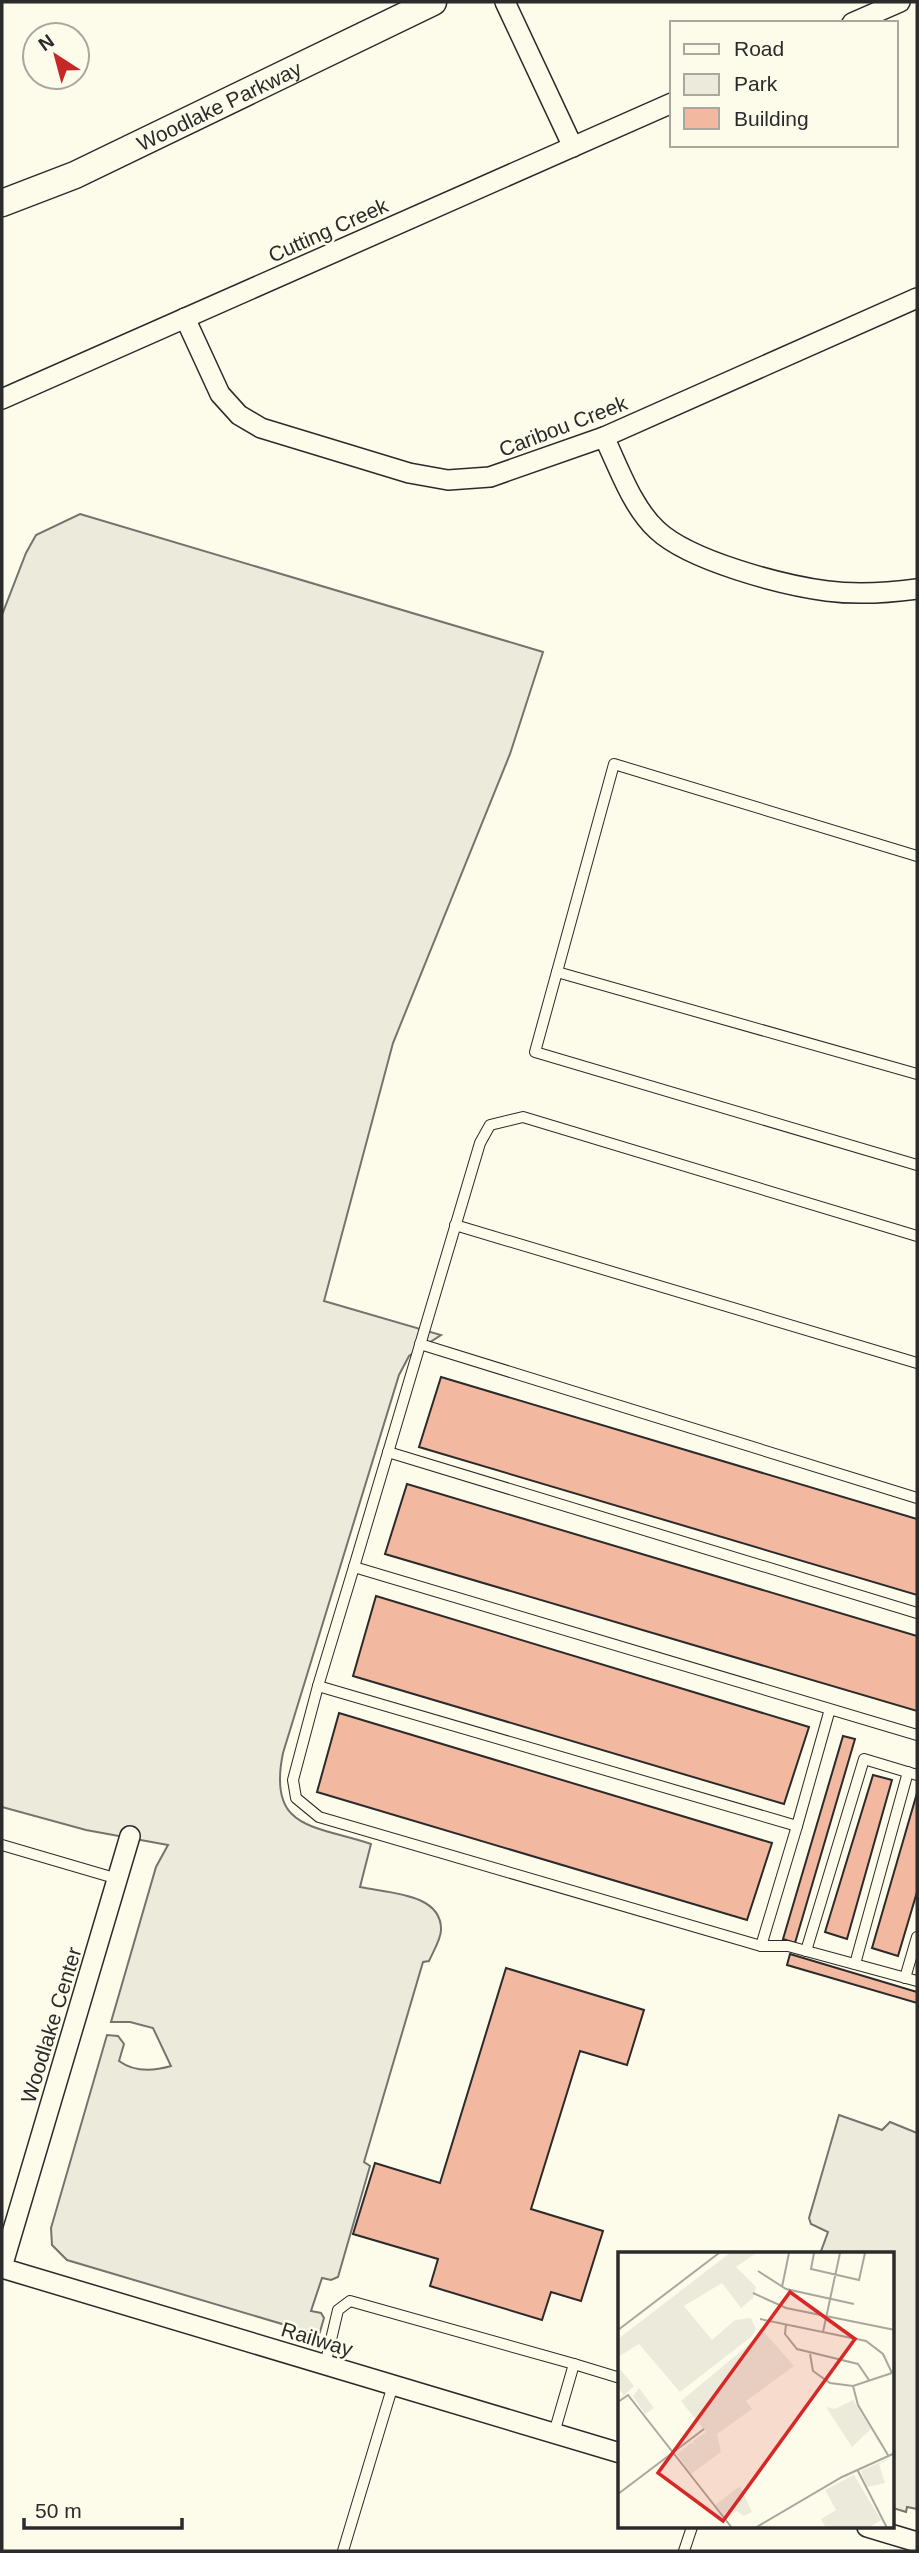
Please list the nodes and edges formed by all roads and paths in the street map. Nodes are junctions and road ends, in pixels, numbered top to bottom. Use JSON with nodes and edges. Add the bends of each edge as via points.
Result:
{"nodes":[{"id":1,"x":433,"y":2,"type":"edge"},
{"id":2,"x":505,"y":2,"type":"edge"},
{"id":3,"x":900,"y":2,"type":"edge"},
{"id":4,"x":857,"y":21,"type":"edge"},
{"id":5,"x":670,"y":104,"type":"edge"},
{"id":6,"x":573,"y":147,"type":"junction"},
{"id":7,"x":2,"y":203,"type":"edge"},
{"id":8,"x":917,"y":298,"type":"edge"},
{"id":9,"x":186,"y":318,"type":"junction"},
{"id":10,"x":2,"y":399,"type":"edge"},
{"id":11,"x":604,"y":438,"type":"junction"},
{"id":12,"x":917,"y":589,"type":"edge"},
{"id":13,"x":917,"y":856,"type":"edge"},
{"id":14,"x":557,"y":972,"type":"junction"},
{"id":15,"x":917,"y":1074,"type":"edge"},
{"id":16,"x":917,"y":1165,"type":"edge"},
{"id":17,"x":455,"y":1225,"type":"junction"},
{"id":18,"x":917,"y":1236,"type":"edge"},
{"id":19,"x":420,"y":1344,"type":"junction"},
{"id":20,"x":917,"y":1363,"type":"edge"},
{"id":21,"x":388,"y":1452,"type":"junction"},
{"id":22,"x":917,"y":1498,"type":"edge"},
{"id":23,"x":354,"y":1567,"type":"junction"},
{"id":24,"x":917,"y":1613,"type":"edge"},
{"id":25,"x":318,"y":1685,"type":"junction"},
{"id":26,"x":830,"y":1709,"type":"junction"},
{"id":27,"x":917,"y":1735,"type":"edge"},
{"id":28,"x":913,"y":1774,"type":"edge"},
{"id":29,"x":797,"y":1826,"type":"junction"},
{"id":30,"x":130,"y":1836,"type":"dead end"},
{"id":31,"x":2,"y":1845,"type":"edge"},
{"id":32,"x":119,"y":1879,"type":"junction"},
{"id":33,"x":917,"y":1937,"type":"edge"},
{"id":34,"x":761,"y":1946,"type":"junction"},
{"id":35,"x":806,"y":1951,"type":"junction"},
{"id":36,"x":855,"y":1964,"type":"junction"},
{"id":37,"x":905,"y":1978,"type":"junction"},
{"id":38,"x":917,"y":1982,"type":"edge"},
{"id":39,"x":2,"y":2268,"type":"edge"},
{"id":40,"x":574,"y":2364,"type":"junction"},
{"id":41,"x":325,"y":2365,"type":"junction"},
{"id":42,"x":618,"y":2377,"type":"edge"},
{"id":43,"x":393,"y":2385,"type":"junction"},
{"id":44,"x":554,"y":2433,"type":"junction"},
{"id":45,"x":618,"y":2452,"type":"edge"},
{"id":46,"x":692,"y":2528,"type":"edge"},
{"id":47,"x":870,"y":2528,"type":"edge"},
{"id":48,"x":917,"y":2542,"type":"edge"},
{"id":49,"x":343,"y":2551,"type":"edge"},
{"id":50,"x":684,"y":2551,"type":"edge"}],
"edges":[{"from":1,"to":7,"type":"street","name":"Woodlake Parkway","via":[[75,175]]},
{"from":2,"to":6,"type":"street"},
{"from":3,"to":4,"type":"street"},
{"from":5,"to":6,"type":"street","name":"Cutting Creek"},
{"from":6,"to":9,"type":"street","name":"Cutting Creek"},
{"from":8,"to":11,"type":"street","name":"Caribou Creek"},
{"from":9,"to":10,"type":"street","name":"Cutting Creek"},
{"from":9,"to":11,"type":"street","name":"Caribou Creek","via":[[220,394],[239,415],[261,428],[410,473],[447,480],[490,477]]},
{"from":11,"to":12,"type":"street","via":[[632,497],[657,530],[692,552],[744,572],[826,591],[881,594]]},
{"from":13,"to":14,"type":"lane","via":[[614,764]]},
{"from":14,"to":15,"type":"lane"},
{"from":14,"to":16,"type":"lane","via":[[535,1052]]},
{"from":17,"to":18,"type":"lane","via":[[490,1125],[523,1117]]},
{"from":17,"to":19,"type":"lane"},
{"from":17,"to":20,"type":"lane"},
{"from":19,"to":21,"type":"lane"},
{"from":19,"to":22,"type":"lane"},
{"from":21,"to":23,"type":"lane"},
{"from":21,"to":24,"type":"lane"},
{"from":23,"to":25,"type":"lane"},
{"from":23,"to":26,"type":"lane"},
{"from":25,"to":29,"type":"lane"},
{"from":25,"to":34,"type":"lane","via":[[293,1780],[296,1798],[319,1817]]},
{"from":26,"to":27,"type":"lane"},
{"from":26,"to":29,"type":"lane"},
{"from":28,"to":35,"type":"lane","via":[[864,1759]]},
{"from":28,"to":36,"type":"lane"},
{"from":29,"to":34,"type":"lane"},
{"from":30,"to":32,"type":"street","name":"Woodlake Center"},
{"from":31,"to":32,"type":"lane"},
{"from":32,"to":39,"type":"street","name":"Woodlake Center"},
{"from":33,"to":37,"type":"lane"},
{"from":34,"to":35,"type":"lane","via":[[788,1945]]},
{"from":35,"to":36,"type":"lane"},
{"from":36,"to":37,"type":"lane"},
{"from":37,"to":38,"type":"lane"},
{"from":39,"to":41,"type":"street","name":"Railway"},
{"from":40,"to":41,"type":"lane","via":[[350,2301],[338,2311]]},
{"from":40,"to":42,"type":"lane"},
{"from":40,"to":44,"type":"lane"},
{"from":41,"to":43,"type":"street","name":"Railway"},
{"from":43,"to":44,"type":"street","name":"Railway"},
{"from":43,"to":49,"type":"lane"},
{"from":44,"to":45,"type":"street","name":"Railway"},
{"from":46,"to":50,"type":"lane"},
{"from":47,"to":48,"type":"street"}]}
